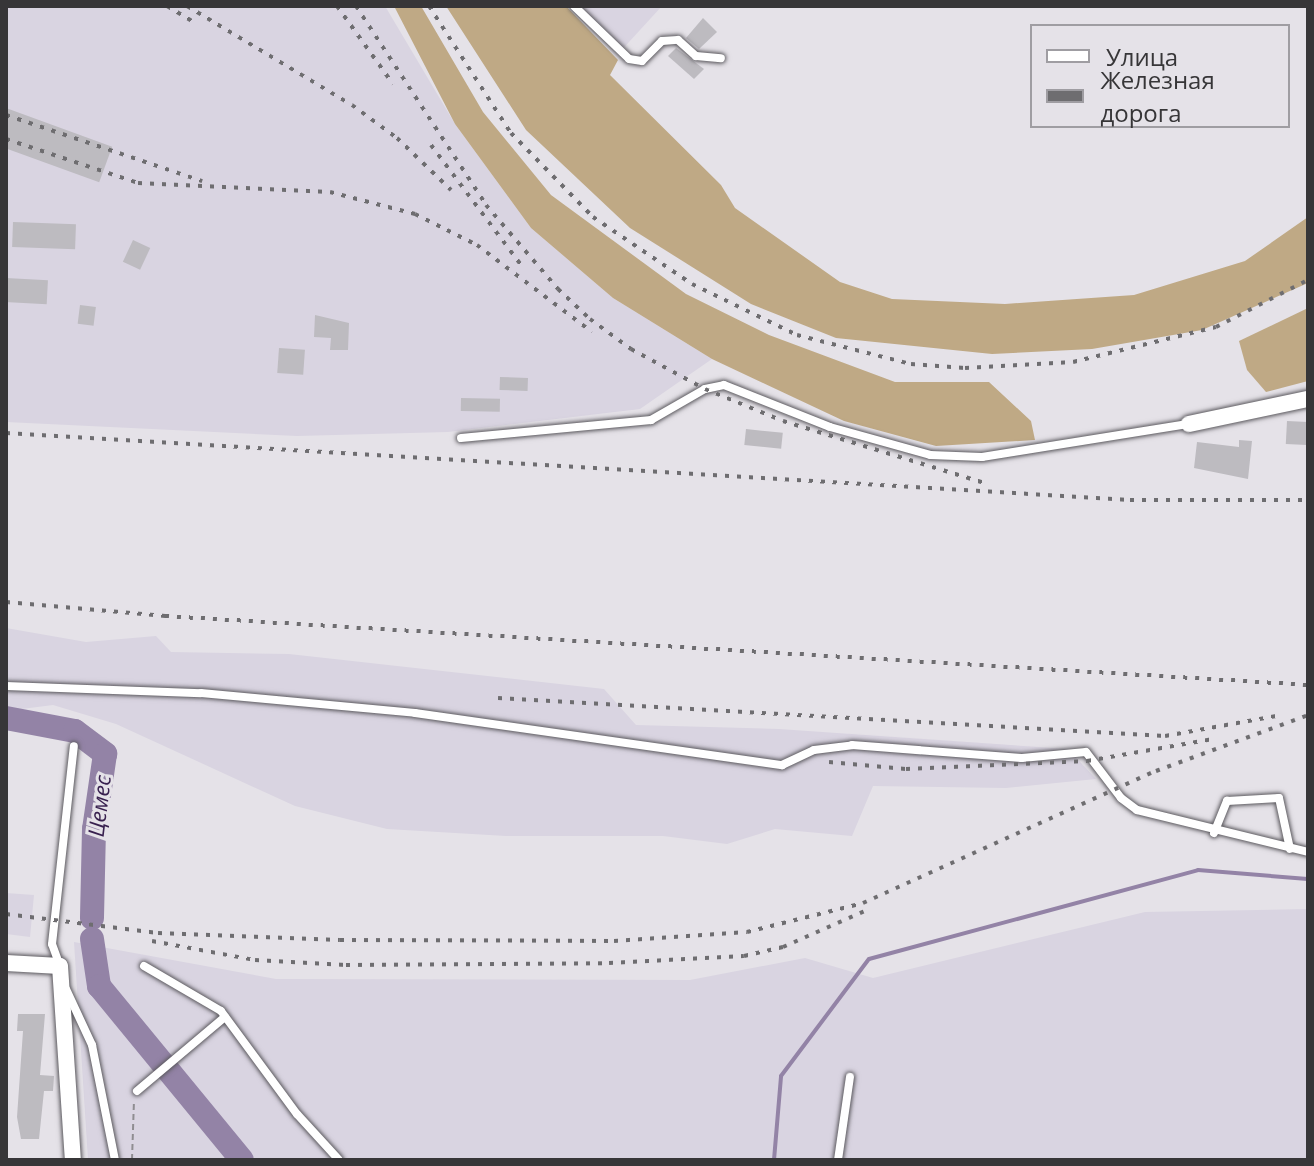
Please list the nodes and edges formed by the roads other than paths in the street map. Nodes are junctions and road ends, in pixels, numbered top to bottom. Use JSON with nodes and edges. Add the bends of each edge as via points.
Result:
{"nodes":[{"id":1,"x":574,"y":6,"type":"edge"},
{"id":2,"x":721,"y":58,"type":"dead end"},
{"id":3,"x":1308,"y":399,"type":"edge"},
{"id":4,"x":1189,"y":424,"type":"joint"},
{"id":5,"x":461,"y":438,"type":"dead end"},
{"id":6,"x":6,"y":686,"type":"edge"},
{"id":7,"x":74,"y":746,"type":"dead end"},
{"id":8,"x":1214,"y":833,"type":"junction"},
{"id":9,"x":1290,"y":849,"type":"junction"},
{"id":10,"x":1308,"y":852,"type":"edge"},
{"id":11,"x":6,"y":963,"type":"edge"},
{"id":12,"x":60,"y":966,"type":"junction"},
{"id":13,"x":144,"y":966,"type":"dead end"},
{"id":14,"x":63,"y":985,"type":"junction"},
{"id":15,"x":225,"y":1017,"type":"junction"},
{"id":16,"x":850,"y":1077,"type":"dead end"},
{"id":17,"x":137,"y":1091,"type":"road end"},
{"id":18,"x":73,"y":1160,"type":"edge"},
{"id":19,"x":115,"y":1160,"type":"edge"},
{"id":20,"x":339,"y":1160,"type":"edge"},
{"id":21,"x":838,"y":1160,"type":"edge"}],
"edges":[{"from":1,"to":2,"type":"lane","via":[[629,59],[642,61],[662,41],[678,40],[696,56]]},
{"from":3,"to":4,"type":"street"},
{"from":4,"to":5,"type":"lane","via":[[982,457],[930,455],[830,427],[724,385],[705,389],[651,420]]},
{"from":6,"to":8,"type":"lane","via":[[201,693],[415,713],[782,765],[814,750],[852,745],[1022,758],[1086,752],[1121,798],[1137,810]]},
{"from":7,"to":12,"type":"lane","via":[[52,944]]},
{"from":8,"to":9,"type":"lane"},
{"from":8,"to":9,"type":"lane","via":[[1227,801],[1279,798]]},
{"from":9,"to":10,"type":"lane"},
{"from":11,"to":12,"type":"street"},
{"from":12,"to":14,"type":"street"},
{"from":13,"to":15,"type":"lane"},
{"from":14,"to":18,"type":"street"},
{"from":14,"to":19,"type":"lane","via":[[92,1045]]},
{"from":15,"to":17,"type":"lane"},
{"from":15,"to":20,"type":"lane","via":[[297,1114]]},
{"from":16,"to":21,"type":"lane"}]}
